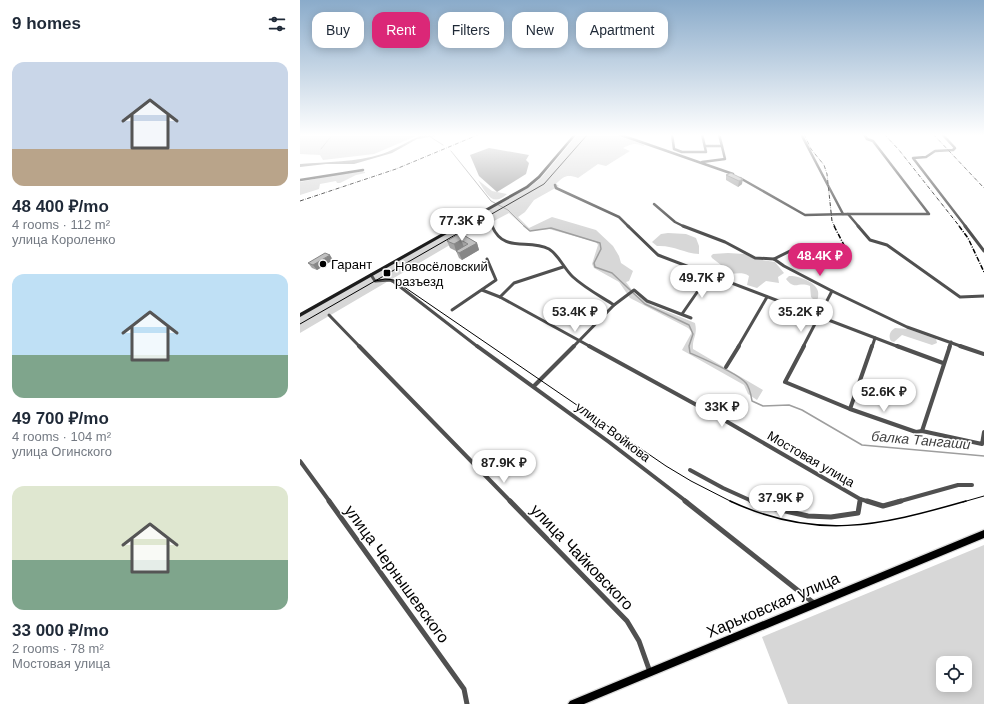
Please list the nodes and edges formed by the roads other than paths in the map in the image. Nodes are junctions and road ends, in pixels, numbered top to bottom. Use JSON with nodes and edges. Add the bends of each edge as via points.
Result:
{"nodes":[{"id":1,"x":548,"y":167,"type":"edge"},
{"id":2,"x":712,"y":167,"type":"edge"},
{"id":3,"x":819,"y":167,"type":"edge"},
{"id":4,"x":893,"y":167,"type":"edge"},
{"id":5,"x":920,"y":167,"type":"edge"},
{"id":6,"x":363,"y":170,"type":"dead end"},
{"id":7,"x":300,"y":180,"type":"edge"},
{"id":8,"x":555,"y":186,"type":"dead end"},
{"id":9,"x":654,"y":204,"type":"dead end"},
{"id":10,"x":843,"y":214,"type":"junction"},
{"id":11,"x":848,"y":214,"type":"junction"},
{"id":12,"x":492,"y":226,"type":"dead end"},
{"id":13,"x":790,"y":251,"type":"dead end"},
{"id":14,"x":984,"y":251,"type":"edge"},
{"id":15,"x":487,"y":259,"type":"dead end"},
{"id":16,"x":774,"y":259,"type":"junction"},
{"id":17,"x":563,"y":267,"type":"junction"},
{"id":18,"x":371,"y":274,"type":"junction"},
{"id":19,"x":709,"y":275,"type":"junction"},
{"id":20,"x":482,"y":290,"type":"junction"},
{"id":21,"x":832,"y":291,"type":"junction"},
{"id":22,"x":984,"y":296,"type":"edge"},
{"id":23,"x":500,"y":297,"type":"junction"},
{"id":24,"x":766,"y":297,"type":"junction"},
{"id":25,"x":614,"y":305,"type":"junction"},
{"id":26,"x":452,"y":310,"type":"dead end"},
{"id":27,"x":682,"y":314,"type":"junction"},
{"id":28,"x":300,"y":315,"type":"edge"},
{"id":29,"x":329,"y":316,"type":"dead end"},
{"id":30,"x":818,"y":317,"type":"junction"},
{"id":31,"x":691,"y":318,"type":"dead end"},
{"id":32,"x":875,"y":338,"type":"junction"},
{"id":33,"x":578,"y":340,"type":"junction"},
{"id":34,"x":951,"y":342,"type":"junction"},
{"id":35,"x":984,"y":354,"type":"edge"},
{"id":36,"x":943,"y":363,"type":"junction"},
{"id":37,"x":726,"y":367,"type":"dead end"},
{"id":38,"x":534,"y":386,"type":"junction"},
{"id":39,"x":850,"y":409,"type":"junction"},
{"id":40,"x":922,"y":431,"type":"junction"},
{"id":41,"x":984,"y":432,"type":"edge"},
{"id":42,"x":300,"y":461,"type":"edge"},
{"id":43,"x":690,"y":470,"type":"dead end"},
{"id":44,"x":972,"y":485,"type":"dead end"},
{"id":45,"x":860,"y":499,"type":"junction"},
{"id":46,"x":984,"y":534,"type":"edge"},
{"id":47,"x":815,"y":604,"type":"junction"},
{"id":48,"x":650,"y":672,"type":"junction"},
{"id":49,"x":467,"y":704,"type":"edge"},
{"id":50,"x":573,"y":704,"type":"edge"}],
"edges":[{"from":1,"to":18,"type":"main road","via":[[535,182]]},
{"from":2,"to":10,"type":"street","via":[[734,175],[805,215]]},
{"from":3,"to":10,"type":"street"},
{"from":4,"to":11,"type":"street","via":[[929,214]]},
{"from":5,"to":14,"type":"street"},
{"from":6,"to":7,"type":"street"},
{"from":8,"to":19,"type":"street","via":[[619,217],[658,255]]},
{"from":9,"to":16,"type":"street","via":[[675,222],[693,231],[725,242],[755,258]]},
{"from":10,"to":11,"type":"street"},
{"from":11,"to":22,"type":"street","via":[[870,240],[887,246],[960,297]]},
{"from":12,"to":17,"type":"street","via":[[494,232],[507,241],[549,250]]},
{"from":13,"to":16,"type":"street"},
{"from":15,"to":20,"type":"street","via":[[496,280]]},
{"from":16,"to":21,"type":"street"},
{"from":17,"to":23,"type":"street","via":[[514,283]]},
{"from":17,"to":25,"type":"street","via":[[591,291]]},
{"from":18,"to":28,"type":"main road"},
{"from":18,"to":38,"type":"street","name":"улица Войкова","via":[[375,281],[394,282],[439,318]]},
{"from":19,"to":24,"type":"street"},
{"from":19,"to":27,"type":"street"},
{"from":20,"to":23,"type":"street","name":"Мостовая улица"},
{"from":20,"to":26,"type":"street"},
{"from":21,"to":30,"type":"street"},
{"from":21,"to":34,"type":"street","via":[[907,327]]},
{"from":23,"to":33,"type":"street","name":"Мостовая улица"},
{"from":24,"to":30,"type":"street"},
{"from":24,"to":37,"type":"street"},
{"from":25,"to":27,"type":"street","via":[[634,290],[647,301]]},
{"from":25,"to":33,"type":"street"},
{"from":27,"to":31,"type":"street"},
{"from":29,"to":48,"type":"street","name":"улица Чайковского","via":[[627,621],[639,641]]},
{"from":30,"to":32,"type":"street"},
{"from":30,"to":39,"type":"street","via":[[785,382]]},
{"from":32,"to":36,"type":"street"},
{"from":32,"to":39,"type":"street"},
{"from":33,"to":38,"type":"street"},
{"from":33,"to":45,"type":"street","name":"Мостовая улица","via":[[724,420]]},
{"from":34,"to":35,"type":"street"},
{"from":34,"to":36,"type":"street"},
{"from":36,"to":40,"type":"street"},
{"from":38,"to":47,"type":"street","name":"улица Войкова","via":[[640,465]]},
{"from":39,"to":40,"type":"street","via":[[909,431]]},
{"from":40,"to":41,"type":"street","via":[[982,444]]},
{"from":42,"to":49,"type":"street","name":"улица Чернышевского","via":[[464,689]]},
{"from":43,"to":45,"type":"street","via":[[746,500],[802,514],[829,517],[858,513]]},
{"from":44,"to":45,"type":"street","name":"Мостовая улица","via":[[958,485],[883,506]]},
{"from":46,"to":47,"type":"main road","name":"Харьковская улица"},
{"from":47,"to":48,"type":"main road","name":"Харьковская улица"},
{"from":48,"to":50,"type":"main road","name":"Харьковская улица"}]}
